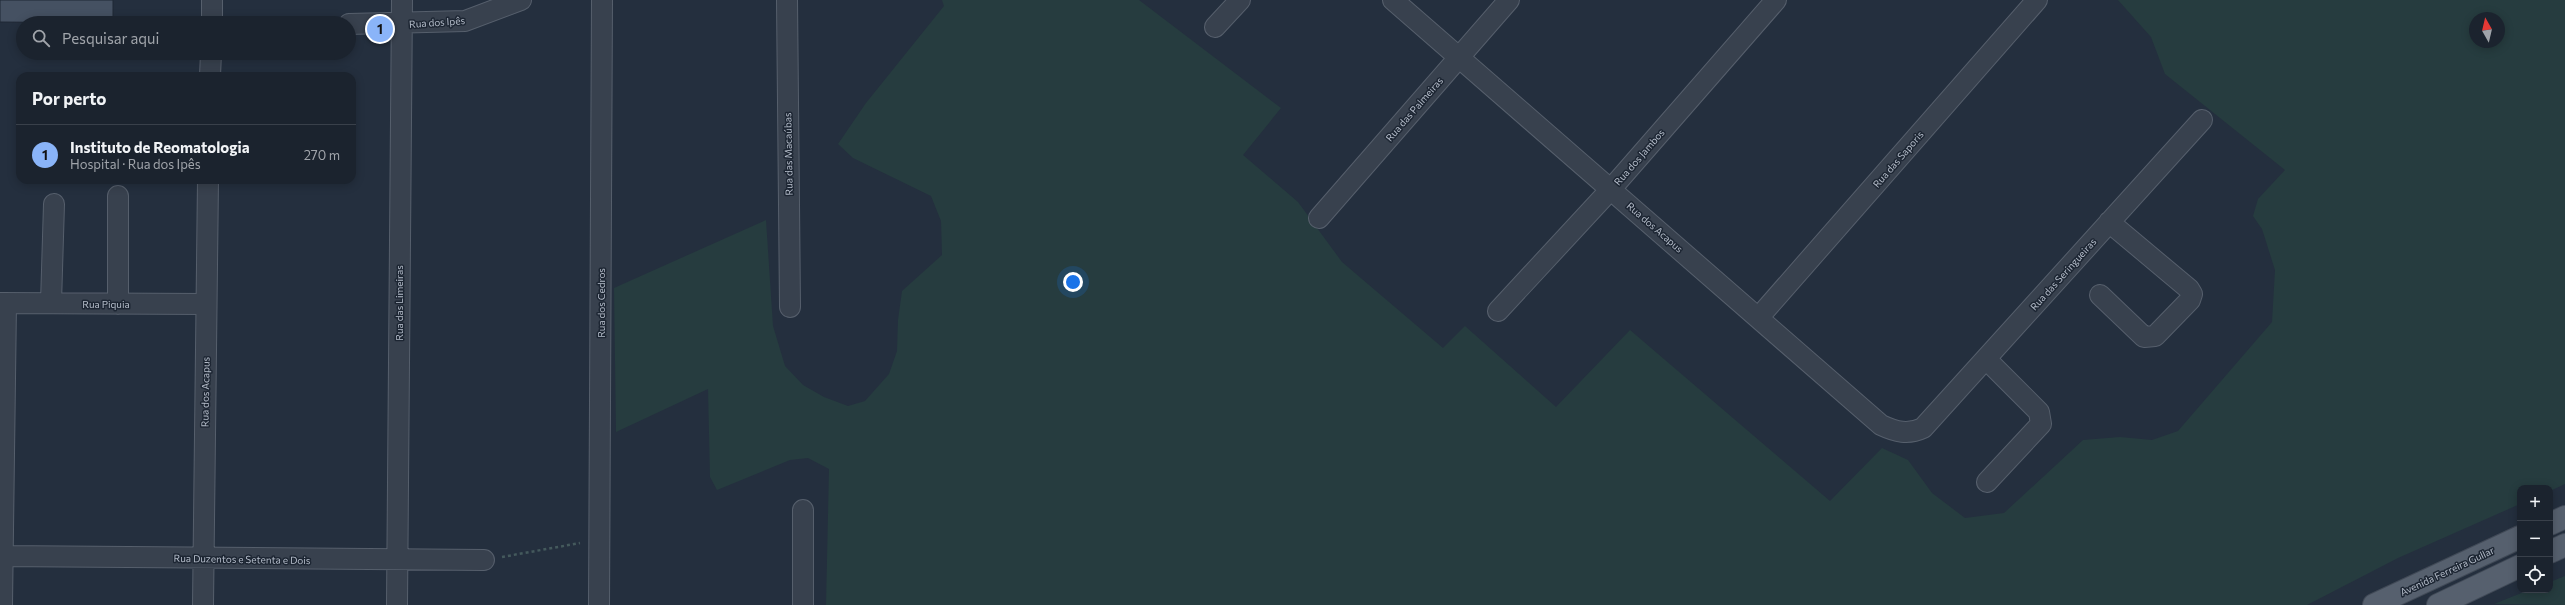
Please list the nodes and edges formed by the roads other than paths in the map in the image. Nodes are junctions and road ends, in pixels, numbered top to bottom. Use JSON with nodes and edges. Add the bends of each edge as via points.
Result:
{"nodes":[{"id":1,"x":212,"y":0,"type":"edge"},
{"id":2,"x":402,"y":0,"type":"edge"},
{"id":3,"x":521,"y":0,"type":"edge"},
{"id":4,"x":602,"y":0,"type":"edge"},
{"id":5,"x":787,"y":0,"type":"edge"},
{"id":6,"x":1240,"y":0,"type":"edge"},
{"id":7,"x":1393,"y":0,"type":"edge"},
{"id":8,"x":1509,"y":0,"type":"edge"},
{"id":9,"x":1776,"y":0,"type":"edge"},
{"id":10,"x":2037,"y":0,"type":"edge"},
{"id":11,"x":212,"y":16,"type":"edge"},
{"id":12,"x":356,"y":24,"type":"edge"},
{"id":13,"x":402,"y":24,"type":"junction"},
{"id":14,"x":1214,"y":28,"type":"dead end"},
{"id":15,"x":1460,"y":58,"type":"junction"},
{"id":16,"x":211,"y":60,"type":"edge"},
{"id":17,"x":210,"y":72,"type":"edge"},
{"id":18,"x":2202,"y":120,"type":"dead end"},
{"id":19,"x":208,"y":184,"type":"edge"},
{"id":20,"x":1612,"y":189,"type":"junction"},
{"id":21,"x":118,"y":196,"type":"dead end"},
{"id":22,"x":54,"y":204,"type":"dead end"},
{"id":23,"x":1319,"y":218,"type":"dead end"},
{"id":24,"x":2109,"y":222,"type":"junction"},
{"id":25,"x":2100,"y":295,"type":"dead end"},
{"id":26,"x":3,"y":303,"type":"edge"},
{"id":27,"x":51,"y":303,"type":"junction"},
{"id":28,"x":118,"y":304,"type":"junction"},
{"id":29,"x":206,"y":304,"type":"junction"},
{"id":30,"x":790,"y":307,"type":"dead end"},
{"id":31,"x":1498,"y":311,"type":"dead end"},
{"id":32,"x":1759,"y":317,"type":"junction"},
{"id":33,"x":1986,"y":359,"type":"junction"},
{"id":34,"x":1923,"y":428,"type":"joint"},
{"id":35,"x":1987,"y":482,"type":"dead end"},
{"id":36,"x":803,"y":510,"type":"dead end"},
{"id":37,"x":2565,"y":517,"type":"edge"},
{"id":38,"x":2553,"y":523,"type":"edge"},
{"id":39,"x":2517,"y":539,"type":"edge"},
{"id":40,"x":2565,"y":545,"type":"edge"},
{"id":41,"x":2553,"y":551,"type":"edge"},
{"id":42,"x":2,"y":556,"type":"edge"},
{"id":43,"x":203,"y":558,"type":"junction"},
{"id":44,"x":484,"y":560,"type":"road end"},
{"id":45,"x":397,"y":561,"type":"junction"},
{"id":46,"x":2517,"y":567,"type":"edge"},
{"id":47,"x":2,"y":605,"type":"edge"},
{"id":48,"x":203,"y":605,"type":"edge"},
{"id":49,"x":397,"y":605,"type":"edge"},
{"id":50,"x":599,"y":605,"type":"edge"},
{"id":51,"x":803,"y":605,"type":"edge"},
{"id":52,"x":2374,"y":605,"type":"edge"},
{"id":53,"x":2438,"y":605,"type":"edge"}],
"edges":[{"from":1,"to":11,"type":"street"},
{"from":2,"to":13,"type":"street","name":"Rua das Limeiras"},
{"from":3,"to":13,"type":"street","name":"Rua dos Ipês","via":[[465,21]]},
{"from":4,"to":50,"type":"street","name":"Rua dos Cedros"},
{"from":5,"to":30,"type":"street","name":"Rua das Macaúbas"},
{"from":6,"to":14,"type":"street"},
{"from":7,"to":15,"type":"street","name":"Rua dos Acapus"},
{"from":8,"to":15,"type":"street","name":"Rua das Palmeiras"},
{"from":9,"to":20,"type":"street","name":"Rua dos Jambos"},
{"from":10,"to":32,"type":"street","name":"Rua das Saporis"},
{"from":12,"to":13,"type":"street","name":"Rua dos Ipês"},
{"from":13,"to":45,"type":"street","name":"Rua das Limeiras"},
{"from":15,"to":20,"type":"street","name":"Rua dos Acapus"},
{"from":15,"to":23,"type":"street","name":"Rua das Palmeiras"},
{"from":16,"to":17,"type":"street"},
{"from":18,"to":24,"type":"street","name":"Rua das Seringueiras"},
{"from":19,"to":29,"type":"street","name":"Rua dos Acapus"},
{"from":20,"to":31,"type":"street","name":"Rua dos Jambos"},
{"from":20,"to":32,"type":"street","name":"Rua dos Acapus"},
{"from":21,"to":28,"type":"street"},
{"from":22,"to":27,"type":"street"},
{"from":24,"to":25,"type":"street","via":[[2192,294],[2190,300],[2156,336],[2150,338],[2144,337]]},
{"from":24,"to":33,"type":"street","name":"Rua das Seringueiras"},
{"from":26,"to":27,"type":"street","name":"Rua Piquia"},
{"from":26,"to":42,"type":"street"},
{"from":27,"to":28,"type":"street","name":"Rua Piquia"},
{"from":28,"to":29,"type":"street","name":"Rua Piquia"},
{"from":29,"to":43,"type":"street","name":"Rua dos Acapus"},
{"from":32,"to":34,"type":"street","name":"Rua dos Acapus","via":[[1881,425],[1901,433]]},
{"from":33,"to":34,"type":"street","name":"Rua das Seringueiras"},
{"from":33,"to":35,"type":"street","via":[[2042,418],[2041,424]]},
{"from":36,"to":51,"type":"street"},
{"from":37,"to":38,"type":"main road"},
{"from":39,"to":52,"type":"main road","name":"Avenida Ferreira Gullar"},
{"from":40,"to":41,"type":"main road"},
{"from":42,"to":43,"type":"street","name":"Rua Duzentos e Setenta e Dois"},
{"from":42,"to":47,"type":"street"},
{"from":43,"to":45,"type":"street","name":"Rua Duzentos e Setenta e Dois"},
{"from":43,"to":48,"type":"street","name":"Rua dos Acapus"},
{"from":44,"to":45,"type":"street","name":"Rua Duzentos e Setenta e Dois"},
{"from":45,"to":49,"type":"street","name":"Rua das Limeiras"},
{"from":46,"to":53,"type":"main road"}]}
